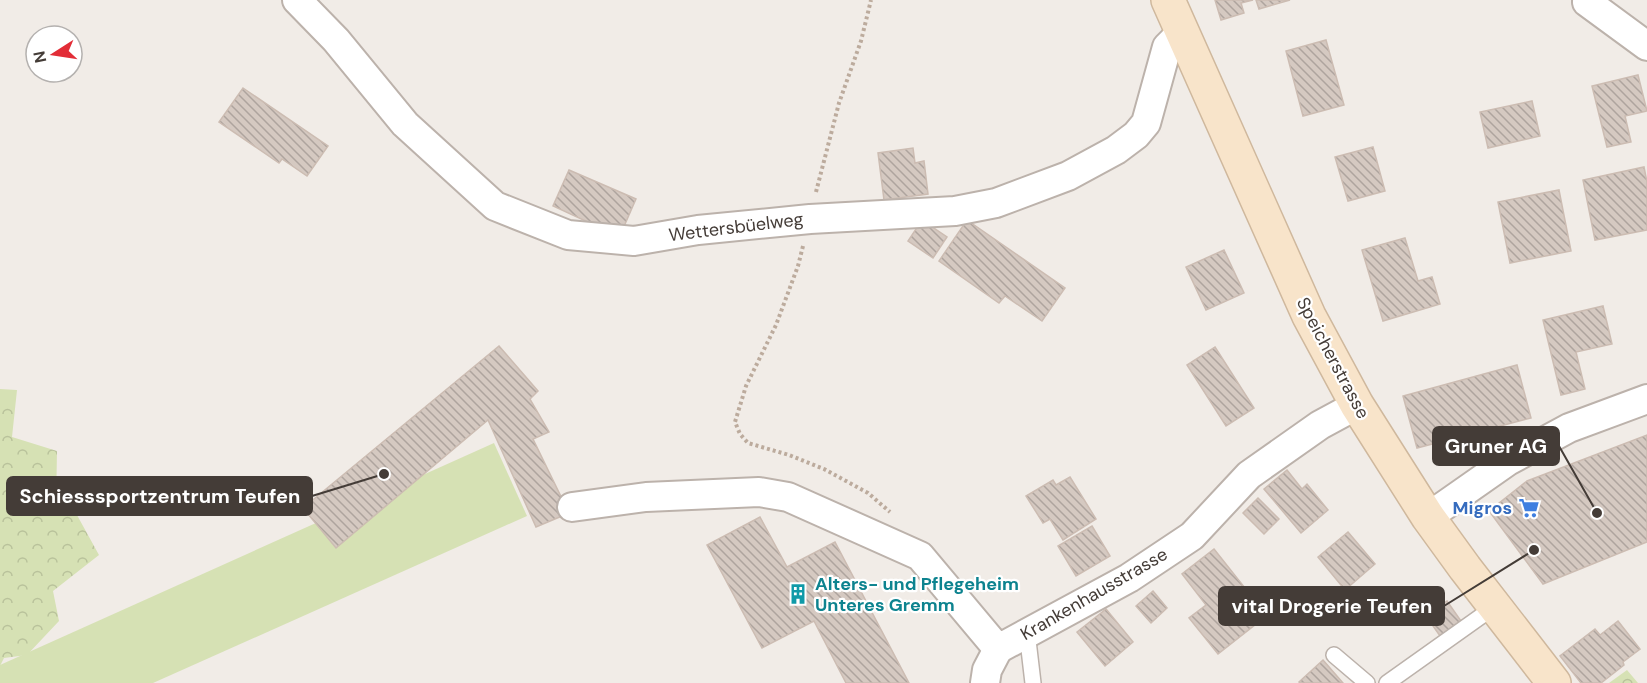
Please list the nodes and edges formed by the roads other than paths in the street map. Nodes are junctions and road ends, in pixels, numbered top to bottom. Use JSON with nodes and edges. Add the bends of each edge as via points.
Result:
{"nodes":[{"id":1,"x":297,"y":0,"type":"edge"},
{"id":2,"x":1168,"y":0,"type":"edge"},
{"id":3,"x":1587,"y":2,"type":"dead end"},
{"id":4,"x":1182,"y":32,"type":"junction"},
{"id":5,"x":1647,"y":46,"type":"edge"},
{"id":6,"x":1647,"y":399,"type":"edge"},
{"id":7,"x":1357,"y":405,"type":"junction"},
{"id":8,"x":572,"y":507,"type":"dead end"},
{"id":9,"x":1428,"y":517,"type":"junction"},
{"id":10,"x":1494,"y":607,"type":"junction"},
{"id":11,"x":1028,"y":632,"type":"junction"},
{"id":12,"x":998,"y":649,"type":"junction"},
{"id":13,"x":1334,"y":655,"type":"dead end"},
{"id":14,"x":985,"y":683,"type":"edge"},
{"id":15,"x":1033,"y":683,"type":"edge"},
{"id":16,"x":1367,"y":683,"type":"edge"},
{"id":17,"x":1387,"y":683,"type":"edge"},
{"id":18,"x":1554,"y":683,"type":"edge"}],
"edges":[{"from":1,"to":4,"type":"street","name":"Wettersbüelweg","via":[[336,40],[405,124],[495,206],[568,236],[634,241],[810,219],[954,211],[996,203],[1068,176],[1137,135],[1146,123],[1167,47]]},
{"from":2,"to":4,"type":"main road","name":"Speicherstrasse"},
{"from":3,"to":5,"type":"street"},
{"from":4,"to":7,"type":"main road","name":"Speicherstrasse","via":[[1309,316]]},
{"from":6,"to":9,"type":"street","via":[[1569,428],[1508,461]]},
{"from":7,"to":9,"type":"main road","name":"Speicherstrasse"},
{"from":7,"to":11,"type":"street","name":"Krankenhausstrasse","via":[[1320,425],[1249,475],[1192,536],[1129,578]]},
{"from":8,"to":12,"type":"street","via":[[646,497],[759,492],[788,497],[920,556]]},
{"from":9,"to":10,"type":"main road","name":"Speicherstrasse"},
{"from":10,"to":17,"type":"lane"},
{"from":10,"to":18,"type":"main road","name":"Speicherstrasse"},
{"from":11,"to":12,"type":"street","name":"Krankenhausstrasse"},
{"from":11,"to":15,"type":"lane"},
{"from":12,"to":14,"type":"street"},
{"from":13,"to":16,"type":"lane"}]}
